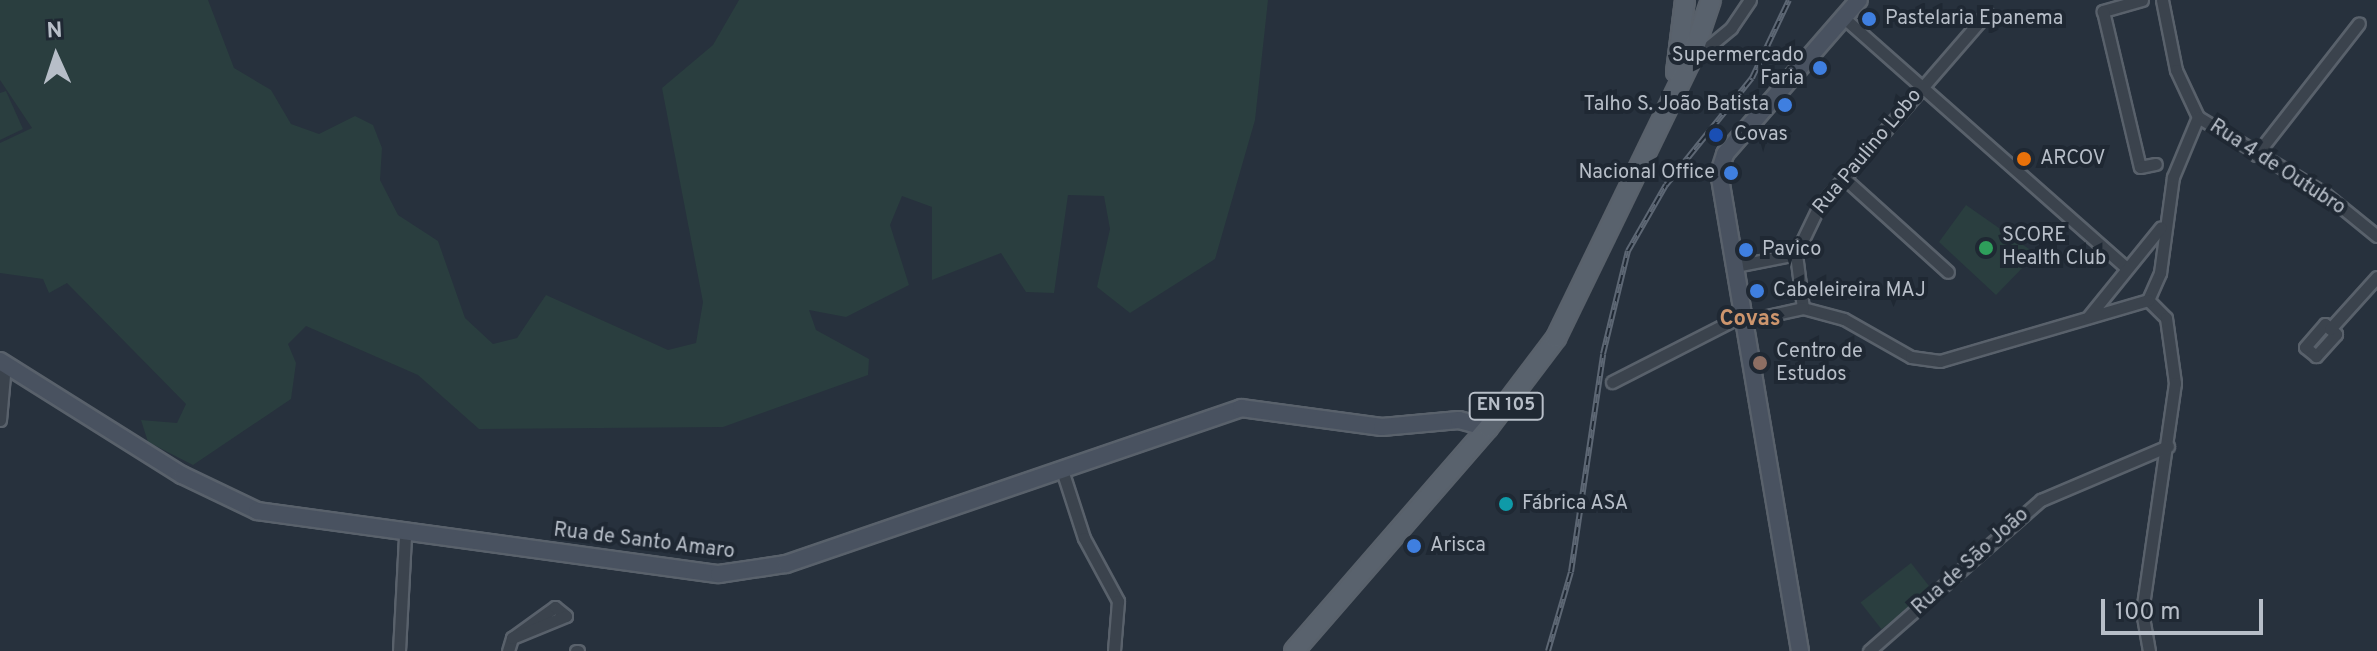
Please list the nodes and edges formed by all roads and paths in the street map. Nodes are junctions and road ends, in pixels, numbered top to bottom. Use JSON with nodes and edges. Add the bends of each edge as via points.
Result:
{"nodes":[{"id":1,"x":1685,"y":0,"type":"edge"},
{"id":2,"x":1711,"y":0,"type":"edge"},
{"id":3,"x":1750,"y":0,"type":"edge"},
{"id":4,"x":1859,"y":0,"type":"edge"},
{"id":5,"x":2142,"y":0,"type":"edge"},
{"id":6,"x":2162,"y":0,"type":"edge"},
{"id":7,"x":1987,"y":13,"type":"dead end"},
{"id":8,"x":1844,"y":18,"type":"junction"},
{"id":9,"x":2359,"y":23,"type":"dead end"},
{"id":10,"x":1690,"y":62,"type":"junction"},
{"id":11,"x":1923,"y":88,"type":"junction"},
{"id":12,"x":2198,"y":117,"type":"junction"},
{"id":13,"x":1662,"y":124,"type":"junction"},
{"id":14,"x":2256,"y":155,"type":"junction"},
{"id":15,"x":2156,"y":164,"type":"dead end"},
{"id":16,"x":1844,"y":178,"type":"junction"},
{"id":17,"x":2161,"y":227,"type":"junction"},
{"id":18,"x":2377,"y":236,"type":"edge"},
{"id":19,"x":1796,"y":254,"type":"junction"},
{"id":20,"x":1735,"y":266,"type":"junction"},
{"id":21,"x":2124,"y":266,"type":"junction"},
{"id":22,"x":1948,"y":272,"type":"dead end"},
{"id":23,"x":2377,"y":277,"type":"edge"},
{"id":24,"x":2148,"y":300,"type":"junction"},
{"id":25,"x":1803,"y":308,"type":"junction"},
{"id":26,"x":2089,"y":316,"type":"junction"},
{"id":27,"x":1744,"y":318,"type":"junction"},
{"id":28,"x":2330,"y":329,"type":"dead end"},
{"id":29,"x":2,"y":363,"type":"edge"},
{"id":30,"x":1612,"y":382,"type":"dead end"},
{"id":31,"x":0,"y":420,"type":"edge"},
{"id":32,"x":1488,"y":428,"type":"junction"},
{"id":33,"x":2168,"y":446,"type":"junction"},
{"id":34,"x":1062,"y":470,"type":"junction"},
{"id":35,"x":405,"y":535,"type":"junction"},
{"id":36,"x":512,"y":638,"type":"dead end"},
{"id":37,"x":399,"y":651,"type":"edge"},
{"id":38,"x":508,"y":651,"type":"edge"},
{"id":39,"x":1114,"y":651,"type":"edge"},
{"id":40,"x":1294,"y":651,"type":"edge"},
{"id":41,"x":1800,"y":651,"type":"edge"},
{"id":42,"x":1869,"y":651,"type":"edge"},
{"id":43,"x":2149,"y":651,"type":"edge"}],
"edges":[{"from":1,"to":13,"type":"main road","number":"EN 105"},
{"from":2,"to":10,"type":"main road","number":"EN 105"},
{"from":3,"to":10,"type":"street","via":[[1731,28]]},
{"from":4,"to":8,"type":"street"},
{"from":5,"to":15,"type":"street","via":[[2103,11],[2140,167]]},
{"from":6,"to":12,"type":"street","name":"Rua 4 de Outubro","via":[[2176,70]]},
{"from":7,"to":11,"type":"street","name":"Rua Paulino Lobo"},
{"from":8,"to":11,"type":"street"},
{"from":8,"to":20,"type":"street","via":[[1725,154],[1719,173]]},
{"from":9,"to":14,"type":"street"},
{"from":10,"to":13,"type":"main road","number":"EN 105"},
{"from":11,"to":16,"type":"street","name":"Rua Paulino Lobo"},
{"from":11,"to":21,"type":"street"},
{"from":12,"to":14,"type":"street","name":"Rua 4 de Outubro"},
{"from":12,"to":17,"type":"street"},
{"from":13,"to":32,"type":"main road","number":"EN 105","via":[[1574,309]]},
{"from":14,"to":18,"type":"street","name":"Rua 4 de Outubro","via":[[2324,193]]},
{"from":16,"to":19,"type":"street","name":"Rua Paulino Lobo","via":[[1813,216]]},
{"from":16,"to":22,"type":"street"},
{"from":17,"to":21,"type":"street"},
{"from":17,"to":24,"type":"street","via":[[2160,273]]},
{"from":19,"to":20,"type":"street"},
{"from":19,"to":25,"type":"street"},
{"from":20,"to":27,"type":"street"},
{"from":21,"to":26,"type":"street"},
{"from":23,"to":28,"type":"street"},
{"from":24,"to":26,"type":"street"},
{"from":24,"to":33,"type":"street","via":[[2166,318],[2173,352]]},
{"from":25,"to":26,"type":"street","via":[[1844,319],[1911,357],[1940,361]]},
{"from":25,"to":27,"type":"street"},
{"from":27,"to":30,"type":"street"},
{"from":27,"to":41,"type":"street"},
{"from":29,"to":31,"type":"street"},
{"from":29,"to":35,"type":"street","name":"Rua de Santo Amaro","via":[[234,503],[287,518]]},
{"from":32,"to":34,"type":"street","name":"Rua de Santo Amaro","via":[[1459,420],[1349,424],[1241,408]]},
{"from":32,"to":40,"type":"main road","number":"EN 105"},
{"from":33,"to":42,"type":"street","name":"Rua de São João","via":[[2041,500]]},
{"from":33,"to":43,"type":"street","via":[[2142,611]]},
{"from":34,"to":35,"type":"street","name":"Rua de Santo Amaro","via":[[738,575]]},
{"from":34,"to":39,"type":"street","via":[[1084,538],[1118,601]]},
{"from":35,"to":37,"type":"street"},
{"from":36,"to":38,"type":"street"}]}
